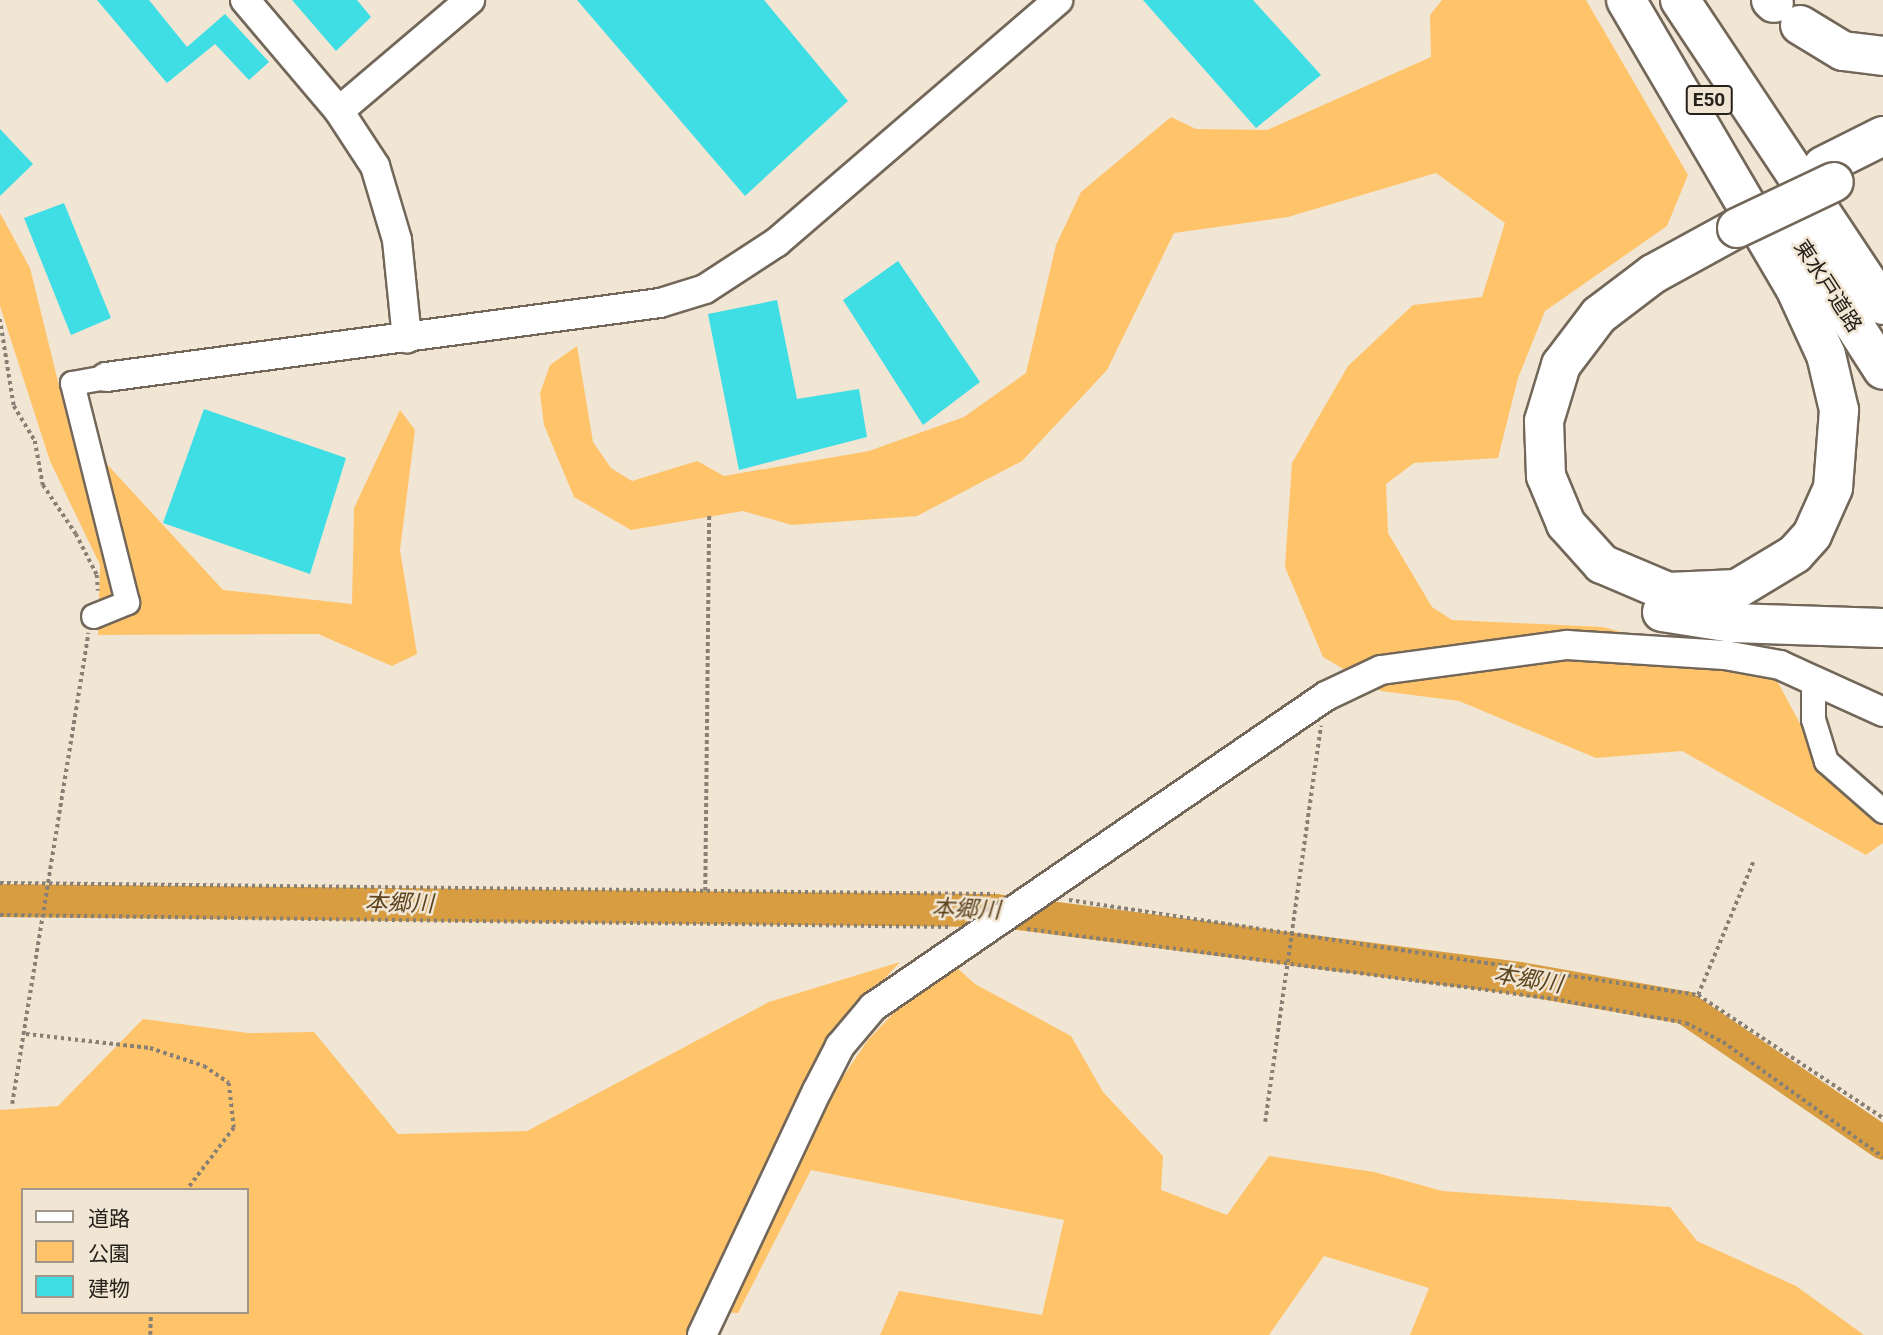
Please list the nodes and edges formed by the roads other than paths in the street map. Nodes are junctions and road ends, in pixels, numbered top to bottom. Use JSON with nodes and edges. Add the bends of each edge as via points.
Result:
{"nodes":[{"id":1,"x":245,"y":0,"type":"edge"},
{"id":2,"x":470,"y":0,"type":"edge"},
{"id":3,"x":1058,"y":0,"type":"edge"},
{"id":4,"x":1626,"y":0,"type":"edge"},
{"id":5,"x":1644,"y":0,"type":"edge"},
{"id":6,"x":1680,"y":0,"type":"edge"},
{"id":7,"x":1782,"y":9,"type":"edge"},
{"id":8,"x":1883,"y":56,"type":"edge"},
{"id":9,"x":339,"y":111,"type":"junction"},
{"id":10,"x":1883,"y":136,"type":"edge"},
{"id":11,"x":1883,"y":157,"type":"edge"},
{"id":12,"x":1809,"y":183,"type":"junction"},
{"id":13,"x":1732,"y":221,"type":"junction"},
{"id":14,"x":1883,"y":305,"type":"edge"},
{"id":15,"x":407,"y":338,"type":"junction"},
{"id":16,"x":1883,"y":370,"type":"edge"},
{"id":17,"x":106,"y":377,"type":"joint"},
{"id":18,"x":93,"y":616,"type":"road end"},
{"id":19,"x":1883,"y":628,"type":"edge"},
{"id":20,"x":1813,"y":680,"type":"junction"},
{"id":21,"x":1883,"y":712,"type":"edge"},
{"id":22,"x":1883,"y":811,"type":"edge"},
{"id":23,"x":702,"y":1335,"type":"edge"}],
"edges":[{"from":1,"to":9,"type":"street"},
{"from":2,"to":9,"type":"street"},
{"from":3,"to":15,"type":"street","via":[[777,242],[705,289],[660,303]]},
{"from":4,"to":13,"type":"highway","via":[[1797,292],[1826,355],[1839,410],[1833,488],[1795,554],[1737,589],[1668,592],[1602,564],[1566,524],[1546,476],[1544,421],[1561,365],[1600,315]]},
{"from":5,"to":12,"type":"highway","number":"E50"},
{"from":6,"to":12,"type":"highway","number":"E50"},
{"from":7,"to":8,"type":"highway","via":[[1843,51]]},
{"from":9,"to":15,"type":"street","via":[[375,166],[387,199]]},
{"from":10,"to":12,"type":"highway"},
{"from":11,"to":12,"type":"highway"},
{"from":12,"to":13,"type":"highway"},
{"from":12,"to":14,"type":"highway","name":"東水戸道路","number":"E50"},
{"from":12,"to":16,"type":"highway","name":"東水戸道路","number":"E50"},
{"from":13,"to":19,"type":"highway","via":[[1614,280],[1564,330],[1534,384],[1527,413],[1524,442],[1535,499],[1580,569],[1643,606],[1732,623]]},
{"from":15,"to":17,"type":"street"},
{"from":17,"to":18,"type":"street","via":[[72,383],[127,603]]},
{"from":20,"to":21,"type":"street"},
{"from":20,"to":22,"type":"street","via":[[1813,719],[1826,761]]},
{"from":20,"to":23,"type":"street","via":[[1780,665],[1725,655],[1567,645],[1381,670],[1326,696],[1031,896],[1000,922],[906,981],[840,1046]]}]}
